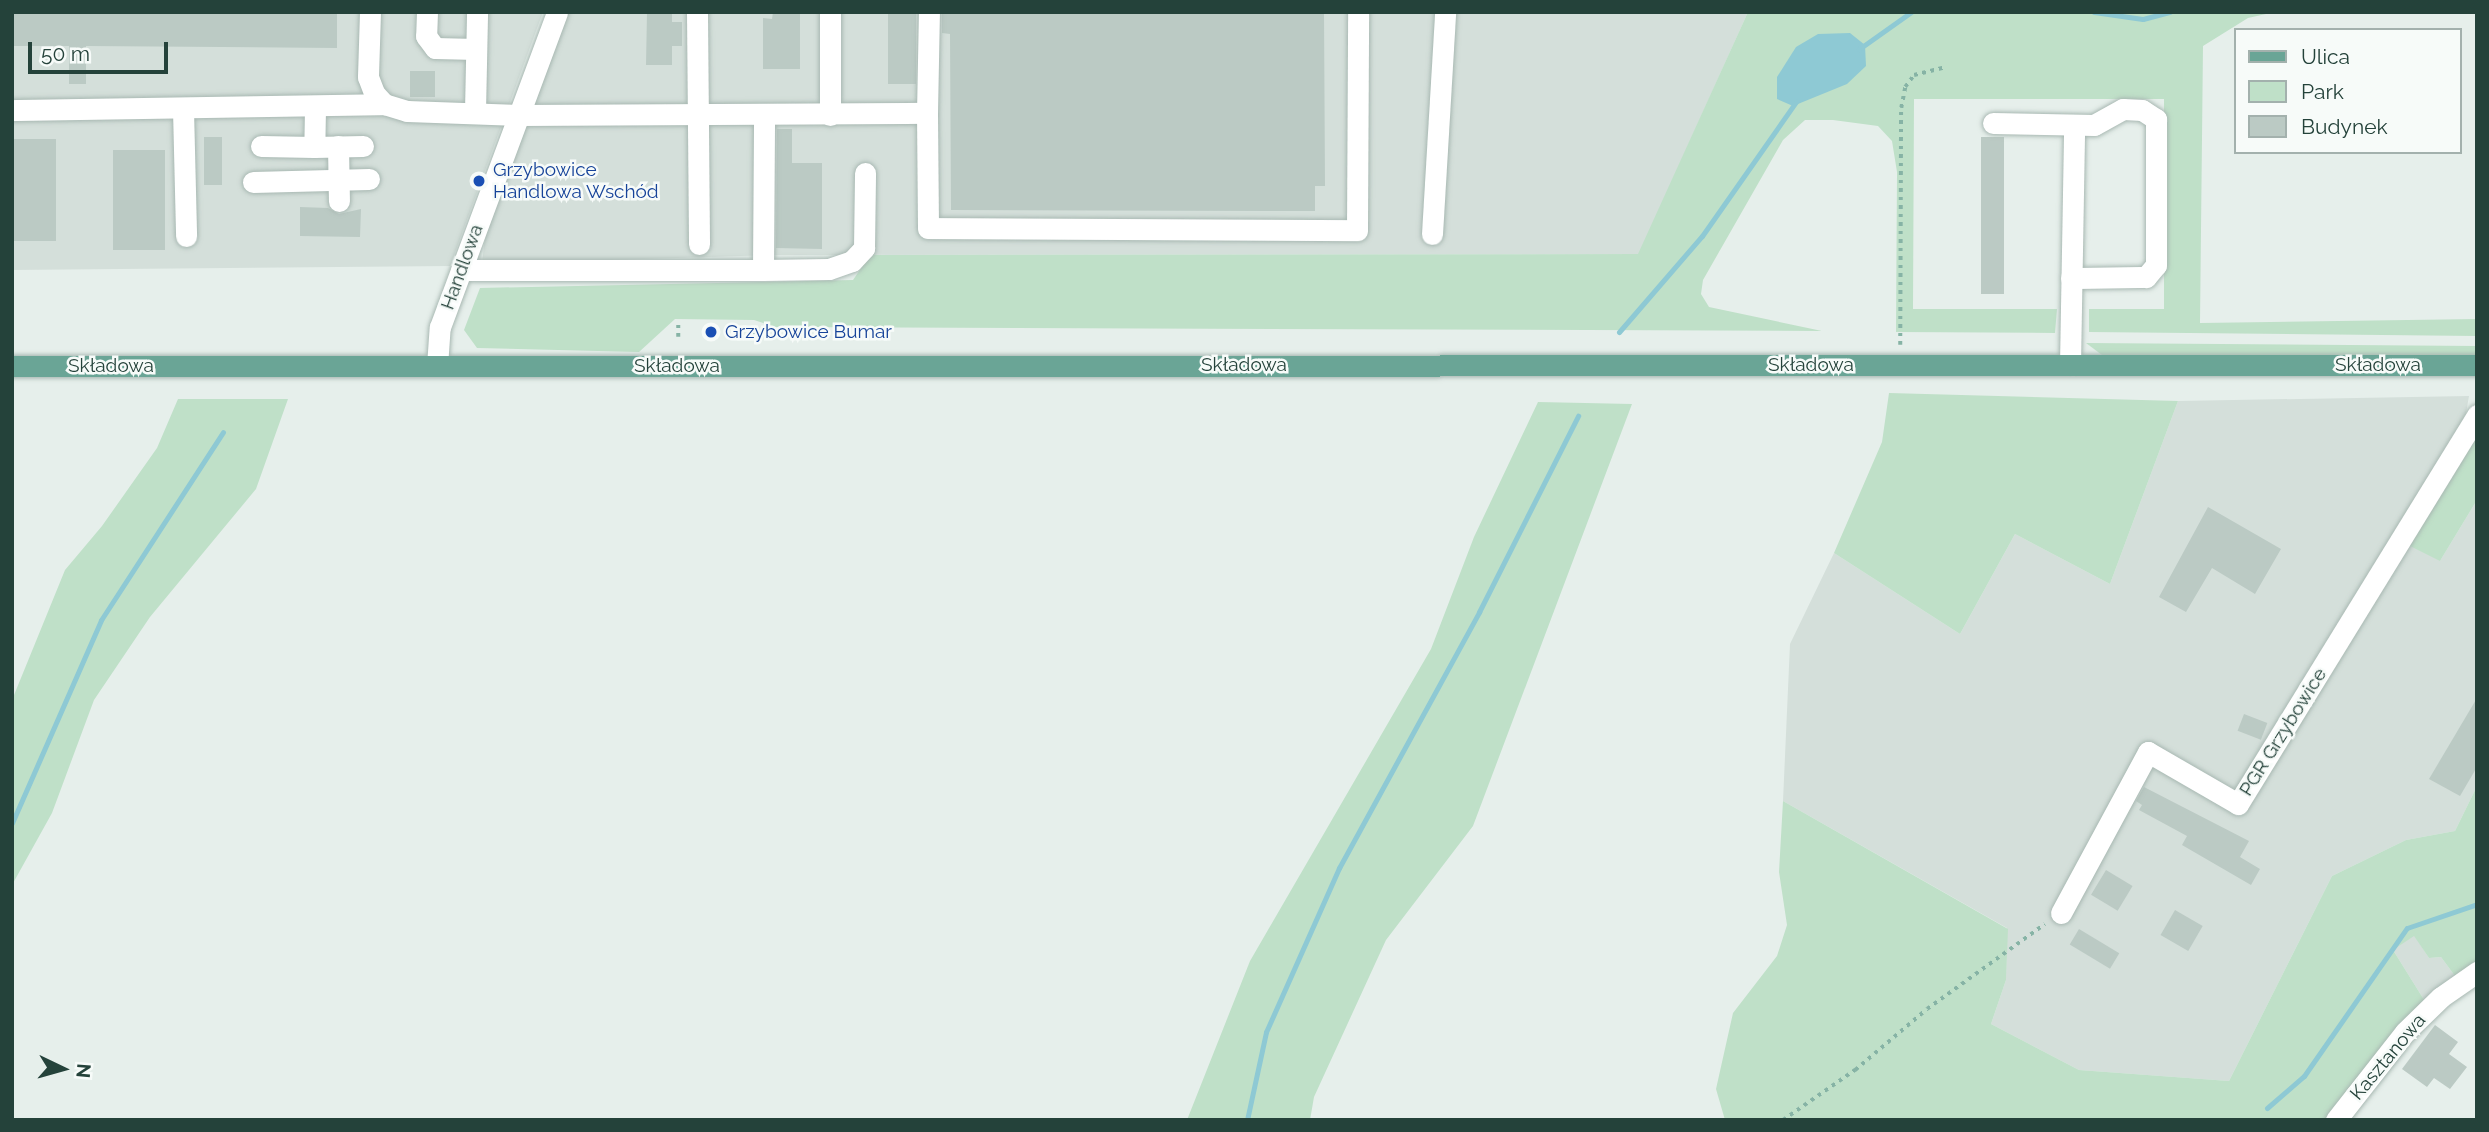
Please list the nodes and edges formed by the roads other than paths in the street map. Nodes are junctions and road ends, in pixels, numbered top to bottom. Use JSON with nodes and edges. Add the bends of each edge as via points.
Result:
{"nodes":[{"id":1,"x":370,"y":12,"type":"edge"},
{"id":2,"x":426,"y":12,"type":"edge"},
{"id":3,"x":477,"y":12,"type":"edge"},
{"id":4,"x":557,"y":12,"type":"edge"},
{"id":5,"x":697,"y":12,"type":"edge"},
{"id":6,"x":830,"y":12,"type":"edge"},
{"id":7,"x":929,"y":12,"type":"edge"},
{"id":8,"x":1358,"y":12,"type":"edge"},
{"id":9,"x":1445,"y":12,"type":"edge"},
{"id":10,"x":476,"y":48,"type":"junction"},
{"id":11,"x":384,"y":104,"type":"junction"},
{"id":12,"x":315,"y":107,"type":"junction"},
{"id":13,"x":183,"y":109,"type":"junction"},
{"id":14,"x":12,"y":110,"type":"edge"},
{"id":15,"x":475,"y":111,"type":"junction"},
{"id":16,"x":927,"y":113,"type":"junction"},
{"id":17,"x":519,"y":115,"type":"junction"},
{"id":18,"x":697,"y":115,"type":"junction"},
{"id":19,"x":764,"y":115,"type":"junction"},
{"id":20,"x":830,"y":115,"type":"junction"},
{"id":21,"x":1993,"y":123,"type":"dead end"},
{"id":22,"x":2074,"y":125,"type":"junction"},
{"id":23,"x":261,"y":146,"type":"dead end"},
{"id":24,"x":338,"y":146,"type":"junction"},
{"id":25,"x":363,"y":146,"type":"dead end"},
{"id":26,"x":314,"y":147,"type":"junction"},
{"id":27,"x":865,"y":173,"type":"dead end"},
{"id":28,"x":369,"y":179,"type":"dead end"},
{"id":29,"x":253,"y":183,"type":"dead end"},
{"id":30,"x":339,"y":191,"type":"junction"},
{"id":31,"x":1433,"y":234,"type":"dead end"},
{"id":32,"x":186,"y":236,"type":"dead end"},
{"id":33,"x":699,"y":244,"type":"dead end"},
{"id":34,"x":461,"y":270,"type":"junction"},
{"id":35,"x":763,"y":270,"type":"junction"},
{"id":36,"x":2071,"y":278,"type":"junction"},
{"id":37,"x":2070,"y":365,"type":"junction"},
{"id":38,"x":2477,"y":365,"type":"edge"},
{"id":39,"x":12,"y":366,"type":"edge"},
{"id":40,"x":437,"y":366,"type":"junction"},
{"id":41,"x":2477,"y":415,"type":"edge"},
{"id":42,"x":2061,"y":913,"type":"road end"},
{"id":43,"x":2477,"y":972,"type":"edge"},
{"id":44,"x":2336,"y":1120,"type":"edge"}],
"edges":[{"from":1,"to":11,"type":"street","via":[[368,76]]},
{"from":2,"to":10,"type":"street","via":[[426,36],[435,48]]},
{"from":3,"to":10,"type":"street"},
{"from":4,"to":17,"type":"street","name":"Handlowa"},
{"from":5,"to":18,"type":"street"},
{"from":6,"to":20,"type":"street"},
{"from":7,"to":16,"type":"street"},
{"from":8,"to":16,"type":"street","via":[[1357,230],[928,228]]},
{"from":9,"to":31,"type":"street"},
{"from":10,"to":15,"type":"street"},
{"from":11,"to":12,"type":"street"},
{"from":11,"to":15,"type":"street","via":[[407,111]]},
{"from":12,"to":13,"type":"street"},
{"from":12,"to":26,"type":"street"},
{"from":13,"to":14,"type":"street"},
{"from":13,"to":32,"type":"street"},
{"from":15,"to":17,"type":"street"},
{"from":16,"to":20,"type":"street"},
{"from":17,"to":18,"type":"street"},
{"from":17,"to":34,"type":"street","name":"Handlowa"},
{"from":18,"to":19,"type":"street"},
{"from":18,"to":33,"type":"street"},
{"from":19,"to":20,"type":"street"},
{"from":19,"to":35,"type":"street"},
{"from":21,"to":22,"type":"street"},
{"from":22,"to":36,"type":"street"},
{"from":22,"to":36,"type":"street","via":[[2106,122],[2123,109],[2142,110],[2156,119],[2156,265],[2146,277]]},
{"from":23,"to":26,"type":"street"},
{"from":24,"to":25,"type":"street"},
{"from":24,"to":26,"type":"street"},
{"from":24,"to":30,"type":"street"},
{"from":27,"to":35,"type":"street","via":[[864,248],[852,261],[829,269]]},
{"from":28,"to":30,"type":"street"},
{"from":29,"to":30,"type":"street"},
{"from":34,"to":35,"type":"street"},
{"from":34,"to":40,"type":"street","name":"Handlowa","via":[[440,327]]},
{"from":36,"to":37,"type":"street"},
{"from":37,"to":38,"type":"main road","name":"Składowa"},
{"from":37,"to":40,"type":"main road","name":"Składowa"},
{"from":39,"to":40,"type":"main road","name":"Składowa"},
{"from":41,"to":42,"type":"street","name":"PGR Grzybowice","via":[[2238,804],[2148,752]]},
{"from":43,"to":44,"type":"street","name":"Kasztanowa","via":[[2441,997],[2405,1032]]}]}
